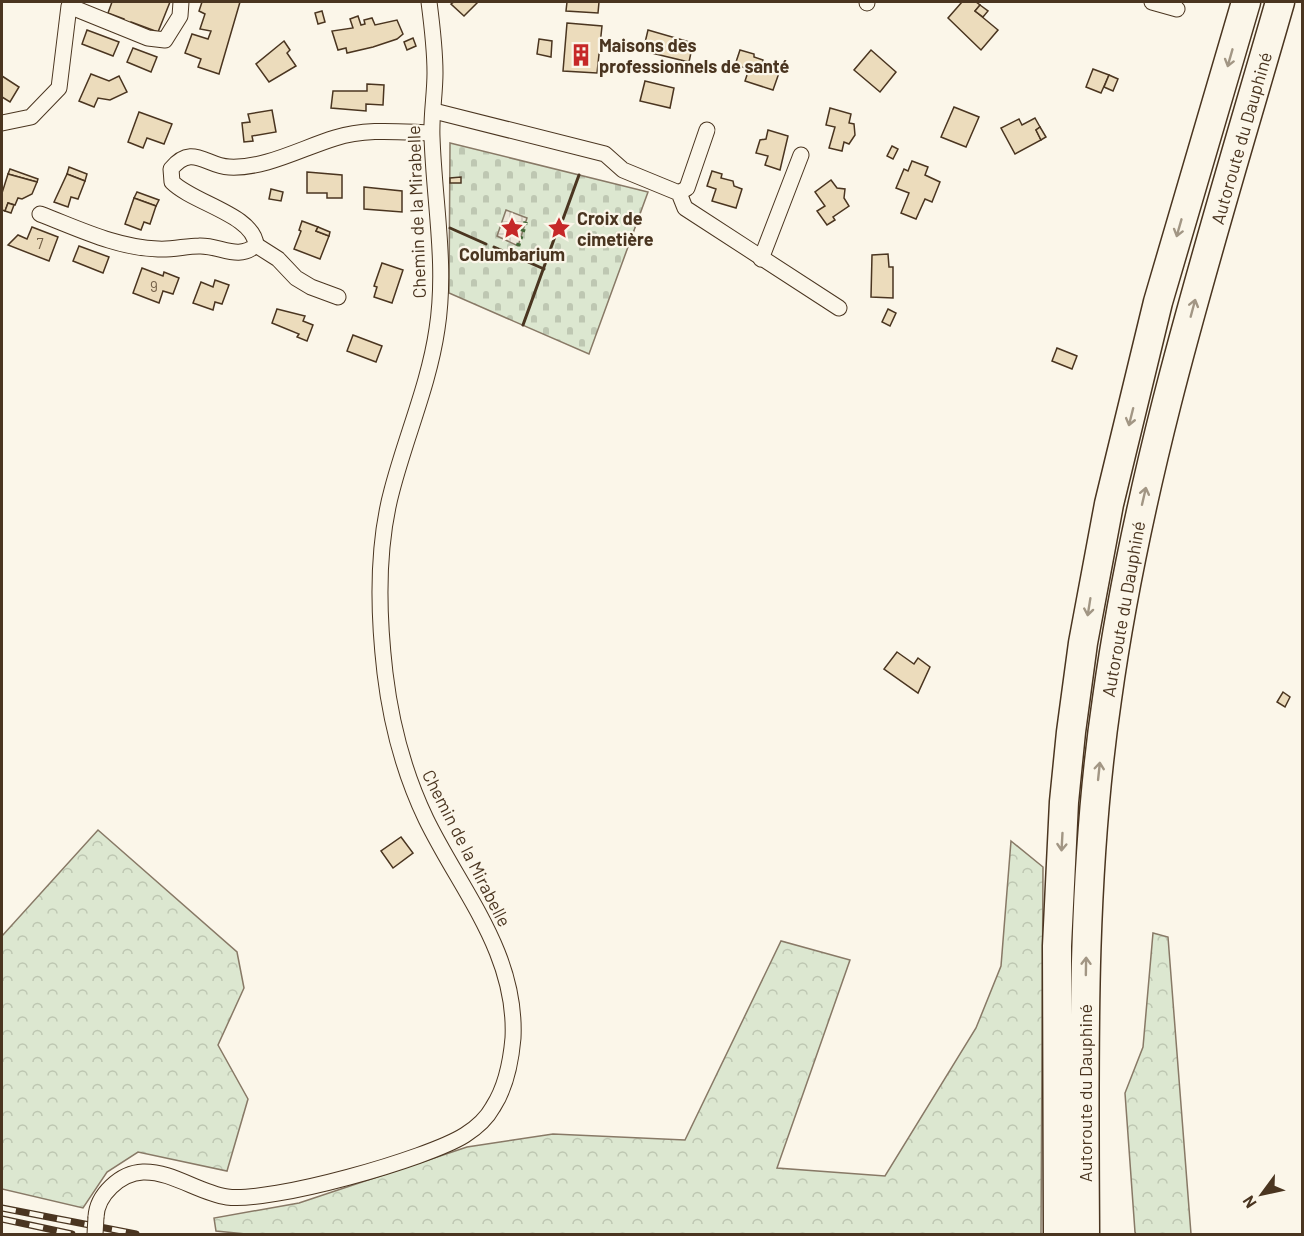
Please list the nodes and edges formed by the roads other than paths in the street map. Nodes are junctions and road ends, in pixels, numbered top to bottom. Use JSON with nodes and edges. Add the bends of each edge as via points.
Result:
{"nodes":[{"id":1,"x":181,"y":2,"type":"edge"},
{"id":2,"x":429,"y":2,"type":"edge"},
{"id":3,"x":1152,"y":2,"type":"edge"},
{"id":4,"x":1246,"y":2,"type":"edge"},
{"id":5,"x":1280,"y":2,"type":"edge"},
{"id":6,"x":66,"y":4,"type":"edge"},
{"id":7,"x":1177,"y":9,"type":"dead end"},
{"id":8,"x":434,"y":111,"type":"junction"},
{"id":9,"x":2,"y":123,"type":"edge"},
{"id":10,"x":707,"y":130,"type":"dead end"},
{"id":11,"x":431,"y":134,"type":"junction"},
{"id":12,"x":801,"y":155,"type":"dead end"},
{"id":13,"x":679,"y":193,"type":"junction"},
{"id":14,"x":39,"y":214,"type":"dead end"},
{"id":15,"x":256,"y":245,"type":"junction"},
{"id":16,"x":761,"y":259,"type":"junction"},
{"id":17,"x":338,"y":297,"type":"dead end"},
{"id":18,"x":839,"y":308,"type":"dead end"},
{"id":19,"x":94,"y":1234,"type":"edge"},
{"id":20,"x":1058,"y":1234,"type":"edge"},
{"id":21,"x":1085,"y":1234,"type":"edge"}],
"edges":[{"from":1,"to":6,"type":"street","via":[[180,16],[165,40],[148,38]]},
{"from":2,"to":8,"type":"street","name":"Chemin de la Mirabelle"},
{"from":3,"to":7,"type":"street"},
{"from":4,"to":20,"type":"highway","name":"Autoroute du Dauphiné","one_way":true,"via":[[1158,302],[1108,504],[1083,643],[1066,778],[1058,934]]},
{"from":21,"to":5,"type":"highway","name":"Autoroute du Dauphiné","one_way":true,"via":[[1090,878],[1106,703],[1117,631],[1158,435]]},
{"from":6,"to":9,"type":"street","via":[[59,88],[31,117]]},
{"from":8,"to":11,"type":"street","name":"Chemin de la Mirabelle"},
{"from":8,"to":13,"type":"street","via":[[605,154],[623,170]]},
{"from":10,"to":13,"type":"street","via":[[687,188]]},
{"from":11,"to":15,"type":"street","via":[[363,132],[282,159],[228,167],[193,156],[178,160],[171,169],[172,182],[183,193],[245,222]]},
{"from":11,"to":19,"type":"street","name":"Chemin de la Mirabelle","bridge":true,"via":[[441,268],[438,326],[429,370],[391,493],[382,542],[385,674],[394,730],[407,774],[425,818],[501,958],[510,994],[512,1056],[495,1105],[468,1134],[407,1160],[271,1195],[226,1197],[145,1172],[119,1178],[96,1208]]},
{"from":12,"to":16,"type":"street"},
{"from":13,"to":16,"type":"street","via":[[685,208]]},
{"from":14,"to":15,"type":"street","via":[[114,242],[140,247],[199,246],[236,254]]},
{"from":15,"to":17,"type":"street","via":[[278,259],[296,278]]},
{"from":16,"to":18,"type":"street"}]}
